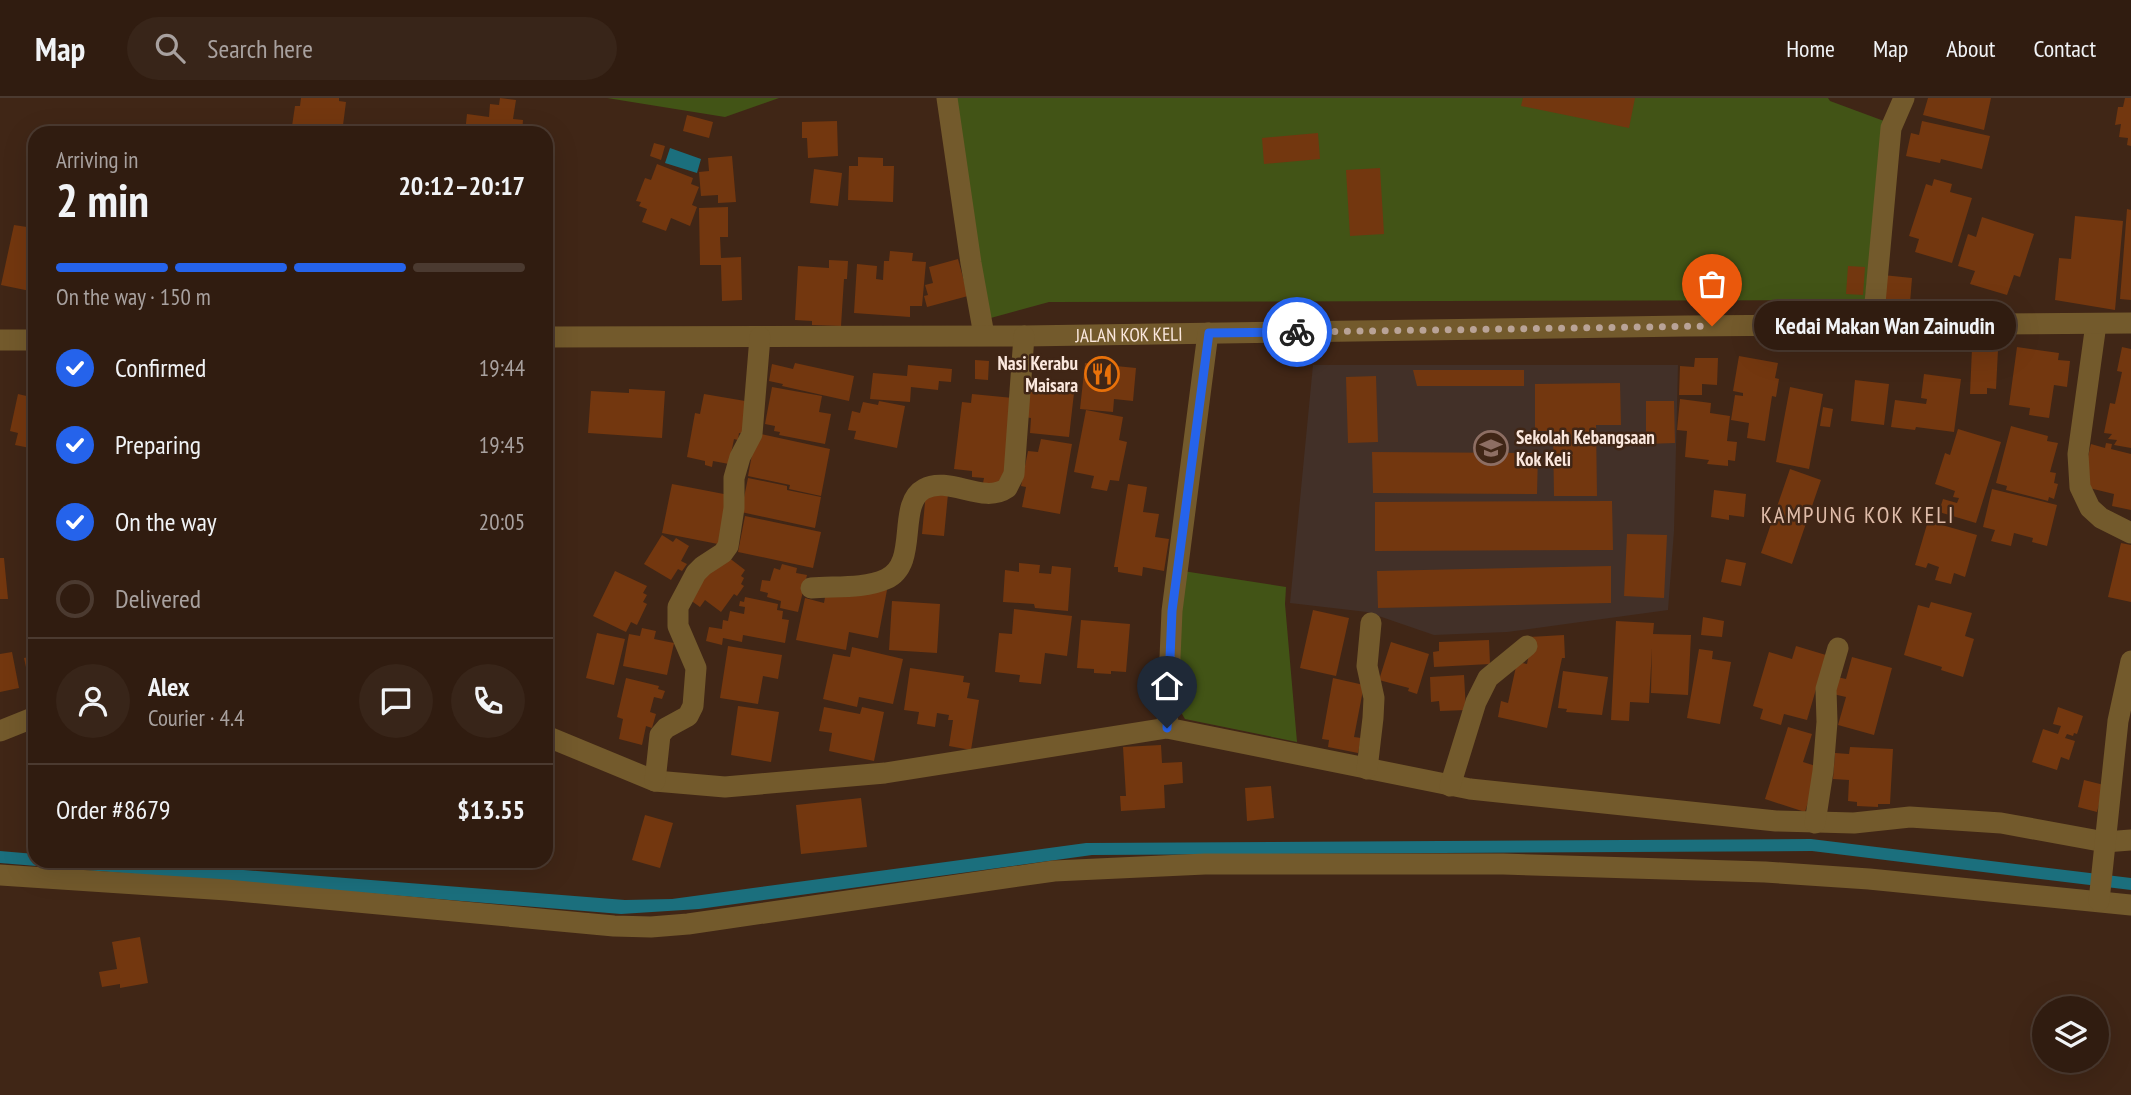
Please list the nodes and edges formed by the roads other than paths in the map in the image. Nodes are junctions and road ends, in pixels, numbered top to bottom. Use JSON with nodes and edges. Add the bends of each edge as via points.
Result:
{"nodes":[{"id":1,"x":947,"y":98,"type":"edge"},
{"id":2,"x":1904,"y":98,"type":"edge"},
{"id":3,"x":2131,"y":323,"type":"edge"},
{"id":4,"x":2096,"y":324,"type":"junction"},
{"id":5,"x":1872,"y":325,"type":"junction"},
{"id":6,"x":1209,"y":333,"type":"junction"},
{"id":7,"x":984,"y":335,"type":"junction"},
{"id":8,"x":1024,"y":336,"type":"junction"},
{"id":9,"x":553,"y":337,"type":"edge"},
{"id":10,"x":760,"y":337,"type":"junction"},
{"id":11,"x":0,"y":340,"type":"edge"},
{"id":12,"x":28,"y":340,"type":"edge"},
{"id":13,"x":2131,"y":533,"type":"edge"},
{"id":14,"x":811,"y":588,"type":"dead end"},
{"id":15,"x":1371,"y":623,"type":"dead end"},
{"id":16,"x":1527,"y":646,"type":"dead end"},
{"id":17,"x":1838,"y":648,"type":"dead end"},
{"id":18,"x":2131,"y":662,"type":"edge"},
{"id":19,"x":28,"y":720,"type":"edge"},
{"id":20,"x":1167,"y":728,"type":"junction"},
{"id":21,"x":0,"y":731,"type":"edge"},
{"id":22,"x":553,"y":739,"type":"edge"},
{"id":23,"x":1367,"y":769,"type":"junction"},
{"id":24,"x":655,"y":781,"type":"junction"},
{"id":25,"x":1450,"y":786,"type":"junction"},
{"id":26,"x":1815,"y":823,"type":"junction"},
{"id":27,"x":2131,"y":840,"type":"edge"},
{"id":28,"x":2105,"y":842,"type":"junction"},
{"id":29,"x":0,"y":875,"type":"edge"},
{"id":30,"x":2099,"y":898,"type":"junction"},
{"id":31,"x":2131,"y":905,"type":"edge"}],
"edges":[{"from":1,"to":7,"type":"street"},
{"from":2,"to":5,"type":"street","via":[[1891,128]]},
{"from":3,"to":4,"type":"street","name":"JALAN KOK KELI"},
{"from":4,"to":5,"type":"street","name":"JALAN KOK KELI"},
{"from":4,"to":13,"type":"street","via":[[2078,454],[2079,480],[2090,508]]},
{"from":5,"to":6,"type":"street","name":"JALAN KOK KELI"},
{"from":6,"to":8,"type":"street","name":"JALAN KOK KELI"},
{"from":6,"to":20,"type":"street","via":[[1172,611]]},
{"from":7,"to":8,"type":"street","name":"JALAN KOK KELI"},
{"from":7,"to":10,"type":"street","name":"JALAN KOK KELI"},
{"from":8,"to":14,"type":"street","via":[[1014,474],[1007,488],[985,493],[938,485],[925,488],[914,502],[902,563],[893,576],[868,584]]},
{"from":9,"to":10,"type":"street","name":"JALAN KOK KELI"},
{"from":10,"to":24,"type":"street","via":[[752,434],[734,478],[728,546],[696,573],[678,607],[678,626],[696,668],[693,706],[688,716],[662,730]]},
{"from":11,"to":12,"type":"street"},
{"from":15,"to":23,"type":"street","via":[[1367,666],[1374,698]]},
{"from":16,"to":25,"type":"street","via":[[1488,678]]},
{"from":17,"to":26,"type":"street","via":[[1826,690],[1823,771]]},
{"from":18,"to":28,"type":"street","via":[[2118,722]]},
{"from":19,"to":21,"type":"street"},
{"from":20,"to":23,"type":"street"},
{"from":20,"to":24,"type":"street","via":[[885,773],[725,787]]},
{"from":22,"to":24,"type":"street"},
{"from":23,"to":25,"type":"street"},
{"from":25,"to":26,"type":"street"},
{"from":26,"to":28,"type":"street","via":[[1910,817],[1988,822]]},
{"from":27,"to":28,"type":"street"},
{"from":28,"to":30,"type":"street"},
{"from":29,"to":30,"type":"street","via":[[643,927],[1054,871],[1205,863],[1503,864],[1765,872]]},
{"from":30,"to":31,"type":"street"}]}
